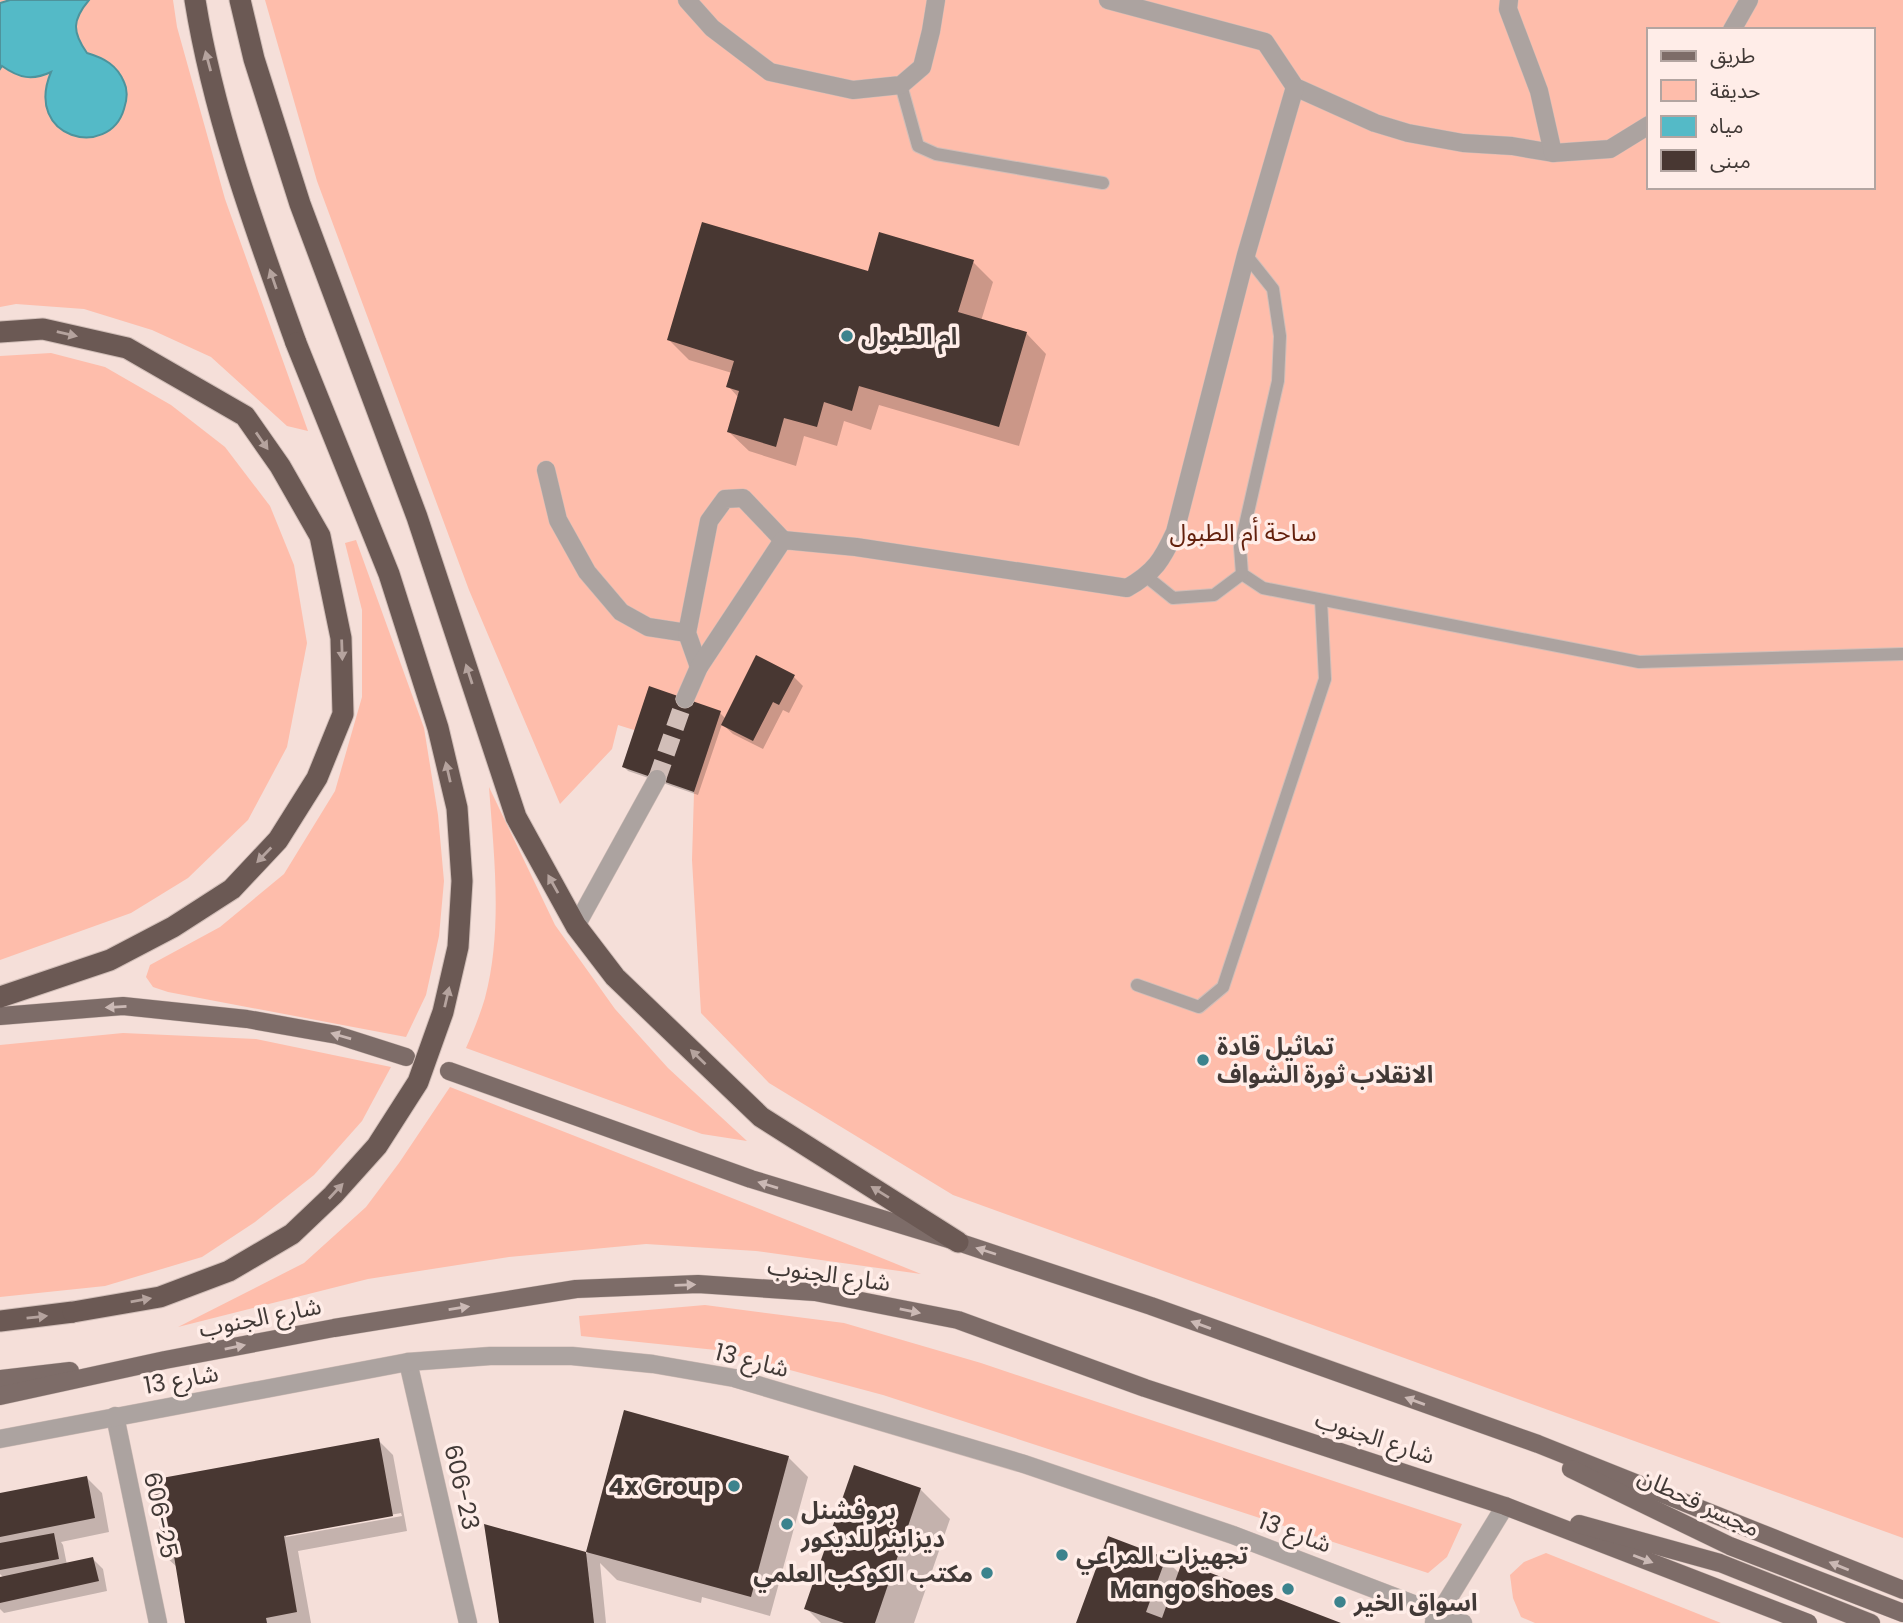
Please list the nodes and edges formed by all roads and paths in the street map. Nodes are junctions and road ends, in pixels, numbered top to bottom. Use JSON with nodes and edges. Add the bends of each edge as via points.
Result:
{"nodes":[{"id":1,"x":195,"y":0,"type":"edge"},
{"id":2,"x":240,"y":0,"type":"edge"},
{"id":3,"x":687,"y":0,"type":"edge"},
{"id":4,"x":936,"y":0,"type":"edge"},
{"id":5,"x":1108,"y":0,"type":"edge"},
{"id":6,"x":1509,"y":0,"type":"edge"},
{"id":7,"x":1749,"y":0,"type":"edge"},
{"id":8,"x":1733,"y":28,"type":"edge"},
{"id":9,"x":901,"y":85,"type":"junction"},
{"id":10,"x":1295,"y":87,"type":"junction"},
{"id":11,"x":1647,"y":126,"type":"edge"},
{"id":12,"x":1553,"y":153,"type":"junction"},
{"id":13,"x":1103,"y":183,"type":"dead end"},
{"id":14,"x":1246,"y":255,"type":"junction"},
{"id":15,"x":0,"y":332,"type":"edge"},
{"id":16,"x":546,"y":470,"type":"dead end"},
{"id":17,"x":783,"y":540,"type":"junction"},
{"id":18,"x":1242,"y":574,"type":"junction"},
{"id":19,"x":1147,"y":577,"type":"junction"},
{"id":20,"x":1321,"y":600,"type":"junction"},
{"id":21,"x":687,"y":633,"type":"junction"},
{"id":22,"x":1903,"y":654,"type":"edge"},
{"id":23,"x":699,"y":667,"type":"junction"},
{"id":24,"x":685,"y":699,"type":"tunnel mouth"},
{"id":25,"x":657,"y":779,"type":"tunnel mouth"},
{"id":26,"x":576,"y":926,"type":"junction"},
{"id":27,"x":1137,"y":985,"type":"dead end"},
{"id":28,"x":0,"y":997,"type":"edge"},
{"id":29,"x":0,"y":1016,"type":"edge"},
{"id":30,"x":406,"y":1057,"type":"dead end"},
{"id":31,"x":449,"y":1071,"type":"dead end"},
{"id":32,"x":958,"y":1242,"type":"junction"},
{"id":33,"x":0,"y":1321,"type":"edge"},
{"id":34,"x":165,"y":1360,"type":"junction"},
{"id":35,"x":408,"y":1362,"type":"junction"},
{"id":36,"x":0,"y":1379,"type":"edge"},
{"id":37,"x":0,"y":1396,"type":"edge"},
{"id":38,"x":115,"y":1416,"type":"junction"},
{"id":39,"x":1480,"y":1424,"type":"junction"},
{"id":40,"x":0,"y":1439,"type":"edge"},
{"id":41,"x":1464,"y":1492,"type":"junction"},
{"id":42,"x":1505,"y":1506,"type":"junction"},
{"id":43,"x":1903,"y":1590,"type":"edge"},
{"id":44,"x":1903,"y":1613,"type":"edge"},
{"id":45,"x":1436,"y":1618,"type":"edge"},
{"id":46,"x":158,"y":1623,"type":"edge"},
{"id":47,"x":468,"y":1623,"type":"edge"},
{"id":48,"x":1463,"y":1623,"type":"edge"},
{"id":49,"x":1808,"y":1623,"type":"edge"},
{"id":50,"x":1871,"y":1623,"type":"edge"}],
"edges":[{"from":33,"to":1,"type":"highway","one_way":true,"bridge":true,"via":[[160,1297],[229,1271],[292,1234],[377,1146],[418,1082],[443,1012],[458,947],[462,881],[457,808],[438,728],[389,575],[296,343],[240,186]]},
{"from":26,"to":2,"type":"highway","one_way":true,"via":[[516,817],[417,517],[300,204]]},
{"from":3,"to":9,"type":"street","via":[[712,28],[770,72],[853,90]]},
{"from":4,"to":9,"type":"street","via":[[922,67]]},
{"from":5,"to":10,"type":"street","via":[[1265,42]]},
{"from":6,"to":12,"type":"street","via":[[1508,9],[1539,91]]},
{"from":7,"to":8,"type":"street"},
{"from":9,"to":13,"type":"lane","via":[[918,146],[936,154]]},
{"from":10,"to":12,"type":"street","via":[[1408,133]]},
{"from":10,"to":14,"type":"street"},
{"from":11,"to":12,"type":"street","via":[[1610,149]]},
{"from":14,"to":18,"type":"lane","via":[[1273,289],[1280,336],[1279,381],[1240,547]]},
{"from":14,"to":19,"type":"street","via":[[1175,532],[1162,560]]},
{"from":15,"to":28,"type":"highway","one_way":true,"via":[[43,329],[127,348],[245,416],[281,466],[320,536],[341,638],[343,714],[317,778],[278,840],[232,888],[173,928],[110,960]]},
{"from":16,"to":21,"type":"street","via":[[558,520],[587,572],[621,612],[648,627]]},
{"from":17,"to":19,"type":"street","via":[[1127,587]]},
{"from":17,"to":21,"type":"street","via":[[743,498],[725,499],[709,521]]},
{"from":17,"to":23,"type":"street"},
{"from":18,"to":19,"type":"lane","via":[[1214,595],[1172,598]]},
{"from":18,"to":20,"type":"lane","via":[[1263,588]]},
{"from":20,"to":22,"type":"lane","via":[[1639,662]]},
{"from":20,"to":27,"type":"lane","via":[[1325,679],[1223,987],[1199,1007]]},
{"from":21,"to":23,"type":"street"},
{"from":23,"to":24,"type":"street"},
{"from":25,"to":26,"type":"street"},
{"from":32,"to":26,"type":"highway","one_way":true,"via":[[761,1117],[615,977]]},
{"from":30,"to":29,"type":"main road","one_way":true,"via":[[337,1035],[247,1018],[123,1006]]},
{"from":32,"to":31,"type":"main road","name":"شارع الجنوب","one_way":true,"via":[[751,1179]]},
{"from":39,"to":32,"type":"main road","name":"شارع الجنوب","one_way":true},
{"from":34,"to":36,"type":"main road","name":"شارع الجنوب"},
{"from":34,"to":37,"type":"main road","name":"شارع الجنوب"},
{"from":34,"to":41,"type":"main road","name":"شارع الجنوب","one_way":true,"via":[[576,1289],[698,1284],[815,1292],[958,1320],[1145,1388]]},
{"from":35,"to":38,"type":"street","name":"شارع 13"},
{"from":35,"to":45,"type":"street","name":"شارع 13","via":[[572,1356],[734,1378],[1077,1481],[1233,1535]]},
{"from":35,"to":47,"type":"street","name":"606-23"},
{"from":38,"to":40,"type":"street","name":"شارع 13"},
{"from":38,"to":46,"type":"street","name":"606-25"},
{"from":43,"to":39,"type":"main road","one_way":true},
{"from":39,"to":44,"type":"main road","name":"مجسر قحطان","via":[[1730,1546]]},
{"from":41,"to":42,"type":"main road"},
{"from":41,"to":50,"type":"main road","name":"مجسر قحطان","via":[[1720,1563]]},
{"from":42,"to":45,"type":"street"},
{"from":42,"to":49,"type":"main road","one_way":true},
{"from":45,"to":48,"type":"street","name":"شارع 13"}]}
